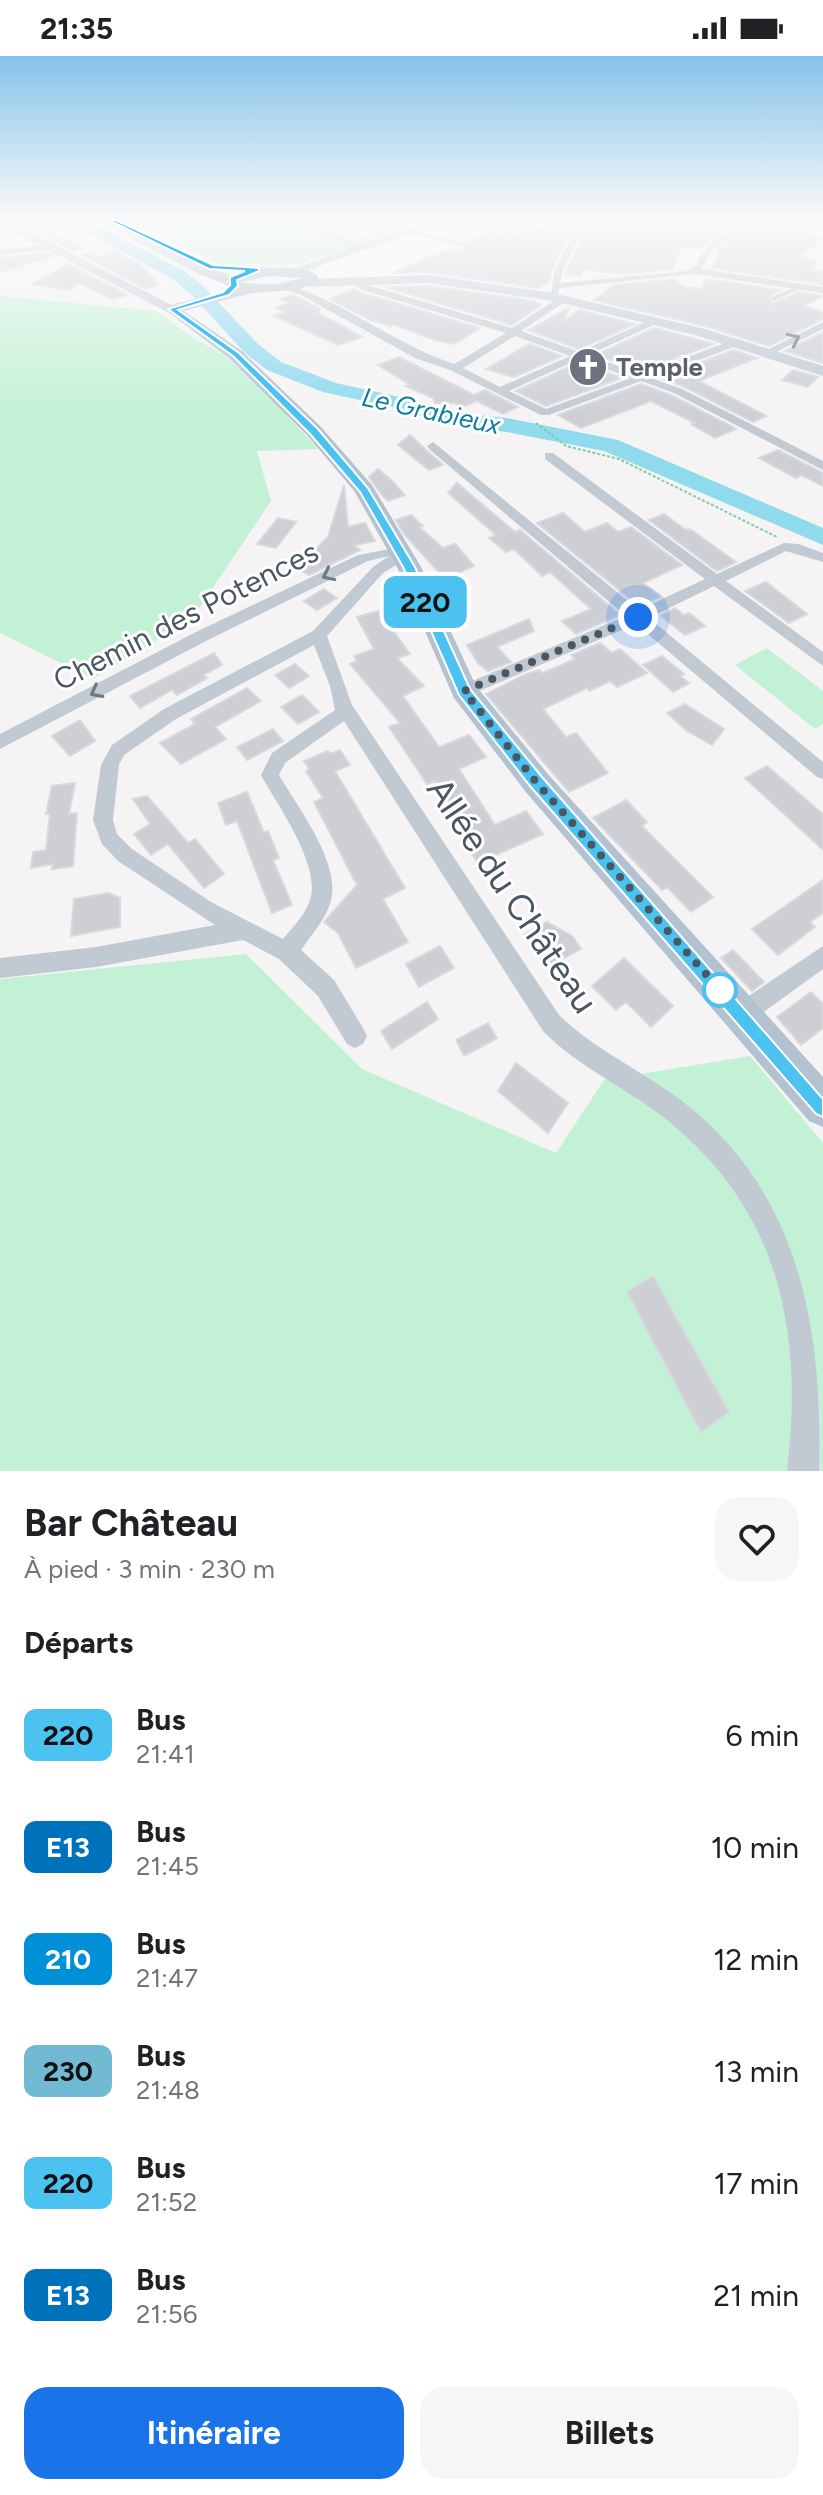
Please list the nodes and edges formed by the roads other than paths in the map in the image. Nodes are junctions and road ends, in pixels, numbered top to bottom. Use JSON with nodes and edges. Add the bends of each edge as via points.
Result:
{"nodes":[{"id":1,"x":134,"y":286,"type":"edge"},
{"id":2,"x":230,"y":286,"type":"edge"},
{"id":3,"x":319,"y":286,"type":"edge"},
{"id":4,"x":362,"y":286,"type":"edge"},
{"id":5,"x":489,"y":286,"type":"edge"},
{"id":6,"x":558,"y":286,"type":"edge"},
{"id":7,"x":608,"y":286,"type":"edge"},
{"id":8,"x":801,"y":286,"type":"joint"},
{"id":9,"x":823,"y":290,"type":"edge"},
{"id":10,"x":558,"y":294,"type":"junction"},
{"id":11,"x":773,"y":299,"type":"dead end"},
{"id":12,"x":178,"y":307,"type":"junction"},
{"id":13,"x":655,"y":321,"type":"junction"},
{"id":14,"x":823,"y":325,"type":"edge"},
{"id":15,"x":514,"y":332,"type":"junction"},
{"id":16,"x":735,"y":343,"type":"junction"},
{"id":17,"x":766,"y":353,"type":"junction"},
{"id":18,"x":582,"y":355,"type":"junction"},
{"id":19,"x":454,"y":368,"type":"junction"},
{"id":20,"x":823,"y":371,"type":"edge"},
{"id":21,"x":645,"y":378,"type":"junction"},
{"id":22,"x":500,"y":391,"type":"junction"},
{"id":23,"x":433,"y":446,"type":"dead end"},
{"id":24,"x":549,"y":456,"type":"dead end"},
{"id":25,"x":823,"y":466,"type":"edge"},
{"id":26,"x":401,"y":551,"type":"junction"},
{"id":27,"x":823,"y":558,"type":"edge"},
{"id":28,"x":716,"y":581,"type":"junction"},
{"id":29,"x":638,"y":617,"type":"junction"},
{"id":30,"x":319,"y":635,"type":"junction"},
{"id":31,"x":823,"y":660,"type":"edge"},
{"id":32,"x":464,"y":691,"type":"junction"},
{"id":33,"x":344,"y":707,"type":"junction"},
{"id":34,"x":0,"y":742,"type":"edge"},
{"id":35,"x":823,"y":772,"type":"edge"},
{"id":36,"x":243,"y":930,"type":"junction"},
{"id":37,"x":287,"y":952,"type":"junction"},
{"id":38,"x":823,"y":956,"type":"edge"},
{"id":39,"x":0,"y":968,"type":"edge"},
{"id":40,"x":742,"y":1014,"type":"junction"},
{"id":41,"x":355,"y":1036,"type":"dead end"},
{"id":42,"x":823,"y":1107,"type":"edge"},
{"id":43,"x":803,"y":1471,"type":"edge"}],
"edges":[{"from":1,"to":12,"type":"main road"},
{"from":2,"to":12,"type":"main road"},
{"from":3,"to":19,"type":"street","via":[[419,356]]},
{"from":4,"to":15,"type":"street"},
{"from":5,"to":10,"type":"main road"},
{"from":6,"to":10,"type":"street"},
{"from":7,"to":10,"type":"street"},
{"from":8,"to":9,"type":"street"},
{"from":8,"to":11,"type":"lane"},
{"from":10,"to":13,"type":"main road"},
{"from":10,"to":15,"type":"street"},
{"from":12,"to":26,"type":"main road","via":[[314,431],[364,490]]},
{"from":13,"to":16,"type":"main road"},
{"from":13,"to":18,"type":"street"},
{"from":17,"to":14,"type":"street","one_way":true},
{"from":15,"to":18,"type":"street"},
{"from":15,"to":19,"type":"street"},
{"from":16,"to":17,"type":"main road"},
{"from":16,"to":21,"type":"street"},
{"from":17,"to":20,"type":"main road"},
{"from":18,"to":21,"type":"street"},
{"from":18,"to":22,"type":"street"},
{"from":19,"to":22,"type":"street"},
{"from":21,"to":22,"type":"street","via":[[533,416]]},
{"from":21,"to":25,"type":"street"},
{"from":23,"to":29,"type":"street"},
{"from":24,"to":28,"type":"street"},
{"from":26,"to":30,"type":"street"},
{"from":26,"to":32,"type":"main road"},
{"from":26,"to":34,"type":"street","name":"Chemin des Potences","one_way":true,"via":[[363,558]]},
{"from":27,"to":28,"type":"street","via":[[784,547]]},
{"from":28,"to":29,"type":"street"},
{"from":28,"to":31,"type":"street"},
{"from":29,"to":32,"type":"street"},
{"from":29,"to":35,"type":"street"},
{"from":30,"to":33,"type":"street","name":"Allée du Château"},
{"from":30,"to":36,"type":"street","via":[[170,714],[118,750],[110,765],[103,820],[109,838],[164,882]]},
{"from":32,"to":40,"type":"main road","via":[[536,782]]},
{"from":33,"to":37,"type":"street","via":[[335,720],[278,758],[270,771],[311,851],[322,885],[318,905]]},
{"from":33,"to":43,"type":"street","name":"Allée du Château","via":[[551,1023],[577,1050],[669,1107],[748,1182],[791,1272],[802,1320],[807,1441]]},
{"from":36,"to":37,"type":"street"},
{"from":36,"to":39,"type":"street"},
{"from":37,"to":41,"type":"street","via":[[326,988]]},
{"from":38,"to":40,"type":"street"},
{"from":40,"to":42,"type":"main road"}]}
